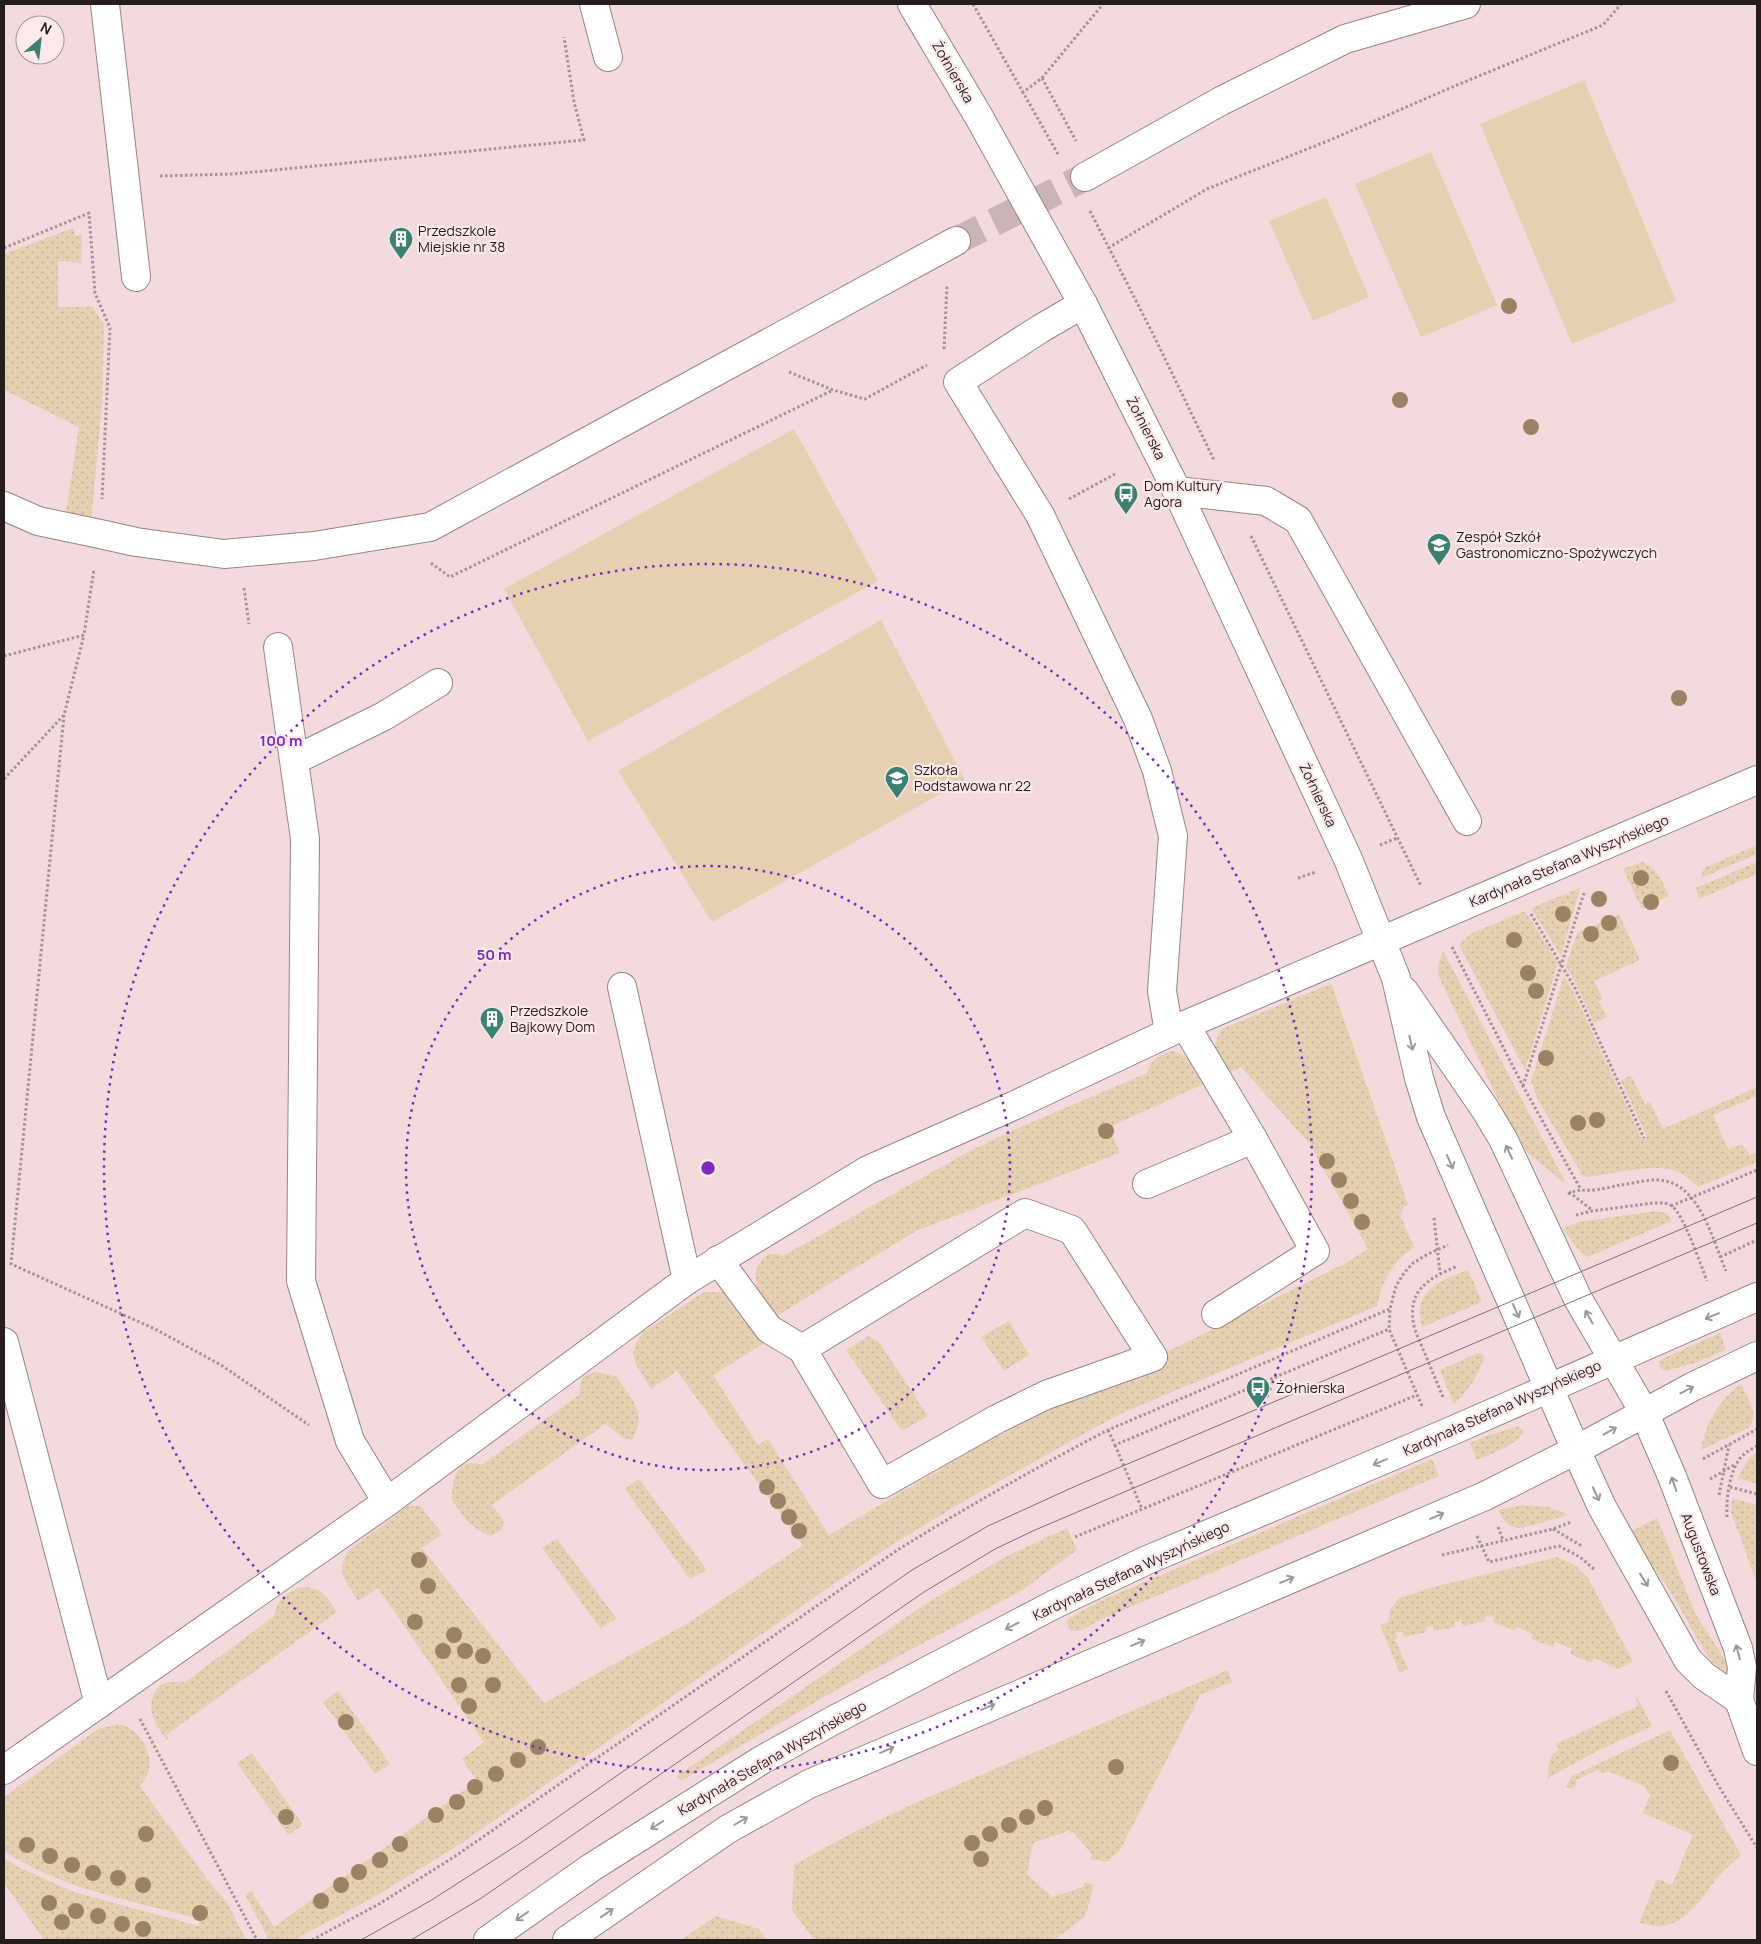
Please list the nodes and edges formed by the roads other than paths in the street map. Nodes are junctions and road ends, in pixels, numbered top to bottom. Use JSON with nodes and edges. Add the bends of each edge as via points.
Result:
{"nodes":[{"id":1,"x":105,"y":4,"type":"edge"},
{"id":2,"x":594,"y":4,"type":"edge"},
{"id":3,"x":912,"y":4,"type":"edge"},
{"id":4,"x":1466,"y":4,"type":"edge"},
{"id":5,"x":608,"y":57,"type":"dead end"},
{"id":6,"x":1089,"y":175,"type":"tunnel mouth"},
{"id":7,"x":953,"y":243,"type":"tunnel mouth"},
{"id":8,"x":136,"y":277,"type":"dead end"},
{"id":9,"x":1083,"y":304,"type":"junction"},
{"id":10,"x":1178,"y":491,"type":"junction"},
{"id":11,"x":4,"y":506,"type":"edge"},
{"id":12,"x":278,"y":647,"type":"dead end"},
{"id":13,"x":438,"y":683,"type":"dead end"},
{"id":14,"x":295,"y":760,"type":"junction"},
{"id":15,"x":1757,"y":780,"type":"edge"},
{"id":16,"x":1467,"y":821,"type":"dead end"},
{"id":17,"x":1381,"y":941,"type":"junction"},
{"id":18,"x":1396,"y":978,"type":"junction"},
{"id":19,"x":622,"y":987,"type":"dead end"},
{"id":20,"x":1177,"y":1029,"type":"junction"},
{"id":21,"x":1253,"y":1139,"type":"junction"},
{"id":22,"x":1147,"y":1184,"type":"dead end"},
{"id":23,"x":718,"y":1260,"type":"junction"},
{"id":24,"x":687,"y":1280,"type":"junction"},
{"id":25,"x":1757,"y":1297,"type":"edge"},
{"id":26,"x":1216,"y":1314,"type":"dead end"},
{"id":27,"x":4,"y":1342,"type":"edge"},
{"id":28,"x":802,"y":1349,"type":"junction"},
{"id":29,"x":1757,"y":1356,"type":"edge"},
{"id":30,"x":1613,"y":1359,"type":"junction"},
{"id":31,"x":1550,"y":1388,"type":"junction"},
{"id":32,"x":1644,"y":1412,"type":"junction"},
{"id":33,"x":1576,"y":1450,"type":"junction"},
{"id":34,"x":387,"y":1502,"type":"junction"},
{"id":35,"x":98,"y":1704,"type":"junction"},
{"id":36,"x":1746,"y":1705,"type":"edge"},
{"id":37,"x":1757,"y":1751,"type":"edge"},
{"id":38,"x":4,"y":1770,"type":"edge"},
{"id":39,"x":488,"y":1940,"type":"edge"},
{"id":40,"x":567,"y":1940,"type":"edge"}],
"edges":[{"from":1,"to":8,"type":"street"},
{"from":2,"to":5,"type":"street"},
{"from":3,"to":9,"type":"street","name":"Żołnierska"},
{"from":4,"to":6,"type":"street","via":[[1345,39],[1221,100]]},
{"from":7,"to":11,"type":"street","via":[[430,527],[314,546],[224,554],[136,542],[38,521]]},
{"from":9,"to":10,"type":"street","name":"Żołnierska"},
{"from":9,"to":20,"type":"street","via":[[958,382],[1040,515],[1138,719],[1157,771],[1173,836],[1162,991]]},
{"from":10,"to":16,"type":"street","via":[[1266,501],[1298,520]]},
{"from":10,"to":17,"type":"street","name":"Żołnierska","via":[[1348,859]]},
{"from":12,"to":14,"type":"street"},
{"from":13,"to":14,"type":"street","via":[[384,716]]},
{"from":14,"to":34,"type":"street","via":[[305,839],[301,1281],[350,1441]]},
{"from":15,"to":17,"type":"street","name":"Kardynała Stefana Wyszyńskiego"},
{"from":17,"to":18,"type":"street","name":"Żołnierska"},
{"from":17,"to":20,"type":"street","name":"Kardynała Stefana Wyszyńskiego"},
{"from":30,"to":18,"type":"street","name":"Żołnierska","one_way":true,"via":[[1578,1299],[1503,1139]]},
{"from":18,"to":31,"type":"street","name":"Żołnierska","one_way":true,"via":[[1431,1117]]},
{"from":19,"to":24,"type":"street"},
{"from":20,"to":21,"type":"street"},
{"from":20,"to":23,"type":"street","name":"Kardynała Stefana Wyszyńskiego","via":[[868,1170]]},
{"from":21,"to":22,"type":"street"},
{"from":21,"to":26,"type":"street","via":[[1315,1251]]},
{"from":23,"to":24,"type":"street","name":"Kardynała Stefana Wyszyńskiego"},
{"from":23,"to":28,"type":"street","via":[[769,1329]]},
{"from":24,"to":34,"type":"street","name":"Kardynała Stefana Wyszyńskiego"},
{"from":25,"to":30,"type":"street","name":"Kardynała Stefana Wyszyńskiego","one_way":true},
{"from":27,"to":35,"type":"street"},
{"from":28,"to":28,"type":"street","via":[[882,1484],[1046,1395],[1153,1357],[1072,1230],[1025,1213]]},
{"from":32,"to":29,"type":"street","one_way":true},
{"from":30,"to":31,"type":"street","name":"Kardynała Stefana Wyszyńskiego"},
{"from":30,"to":32,"type":"street","name":"Żołnierska"},
{"from":31,"to":33,"type":"street","name":"Żołnierska"},
{"from":31,"to":39,"type":"street","name":"Kardynała Stefana Wyszyńskiego","one_way":true,"via":[[1145,1561],[1012,1626],[760,1761],[607,1857]]},
{"from":33,"to":32,"type":"street","one_way":true},
{"from":36,"to":32,"type":"street","name":"Augustowska","one_way":true,"via":[[1738,1648]]},
{"from":33,"to":36,"type":"street","one_way":true,"via":[[1619,1538],[1688,1660],[1704,1676]]},
{"from":40,"to":33,"type":"street","one_way":true,"via":[[728,1829],[809,1784],[1464,1505]]},
{"from":34,"to":35,"type":"street","name":"Kardynała Stefana Wyszyńskiego"},
{"from":35,"to":38,"type":"street","name":"Kardynała Stefana Wyszyńskiego"},
{"from":36,"to":37,"type":"street","name":"Augustowska"}]}
